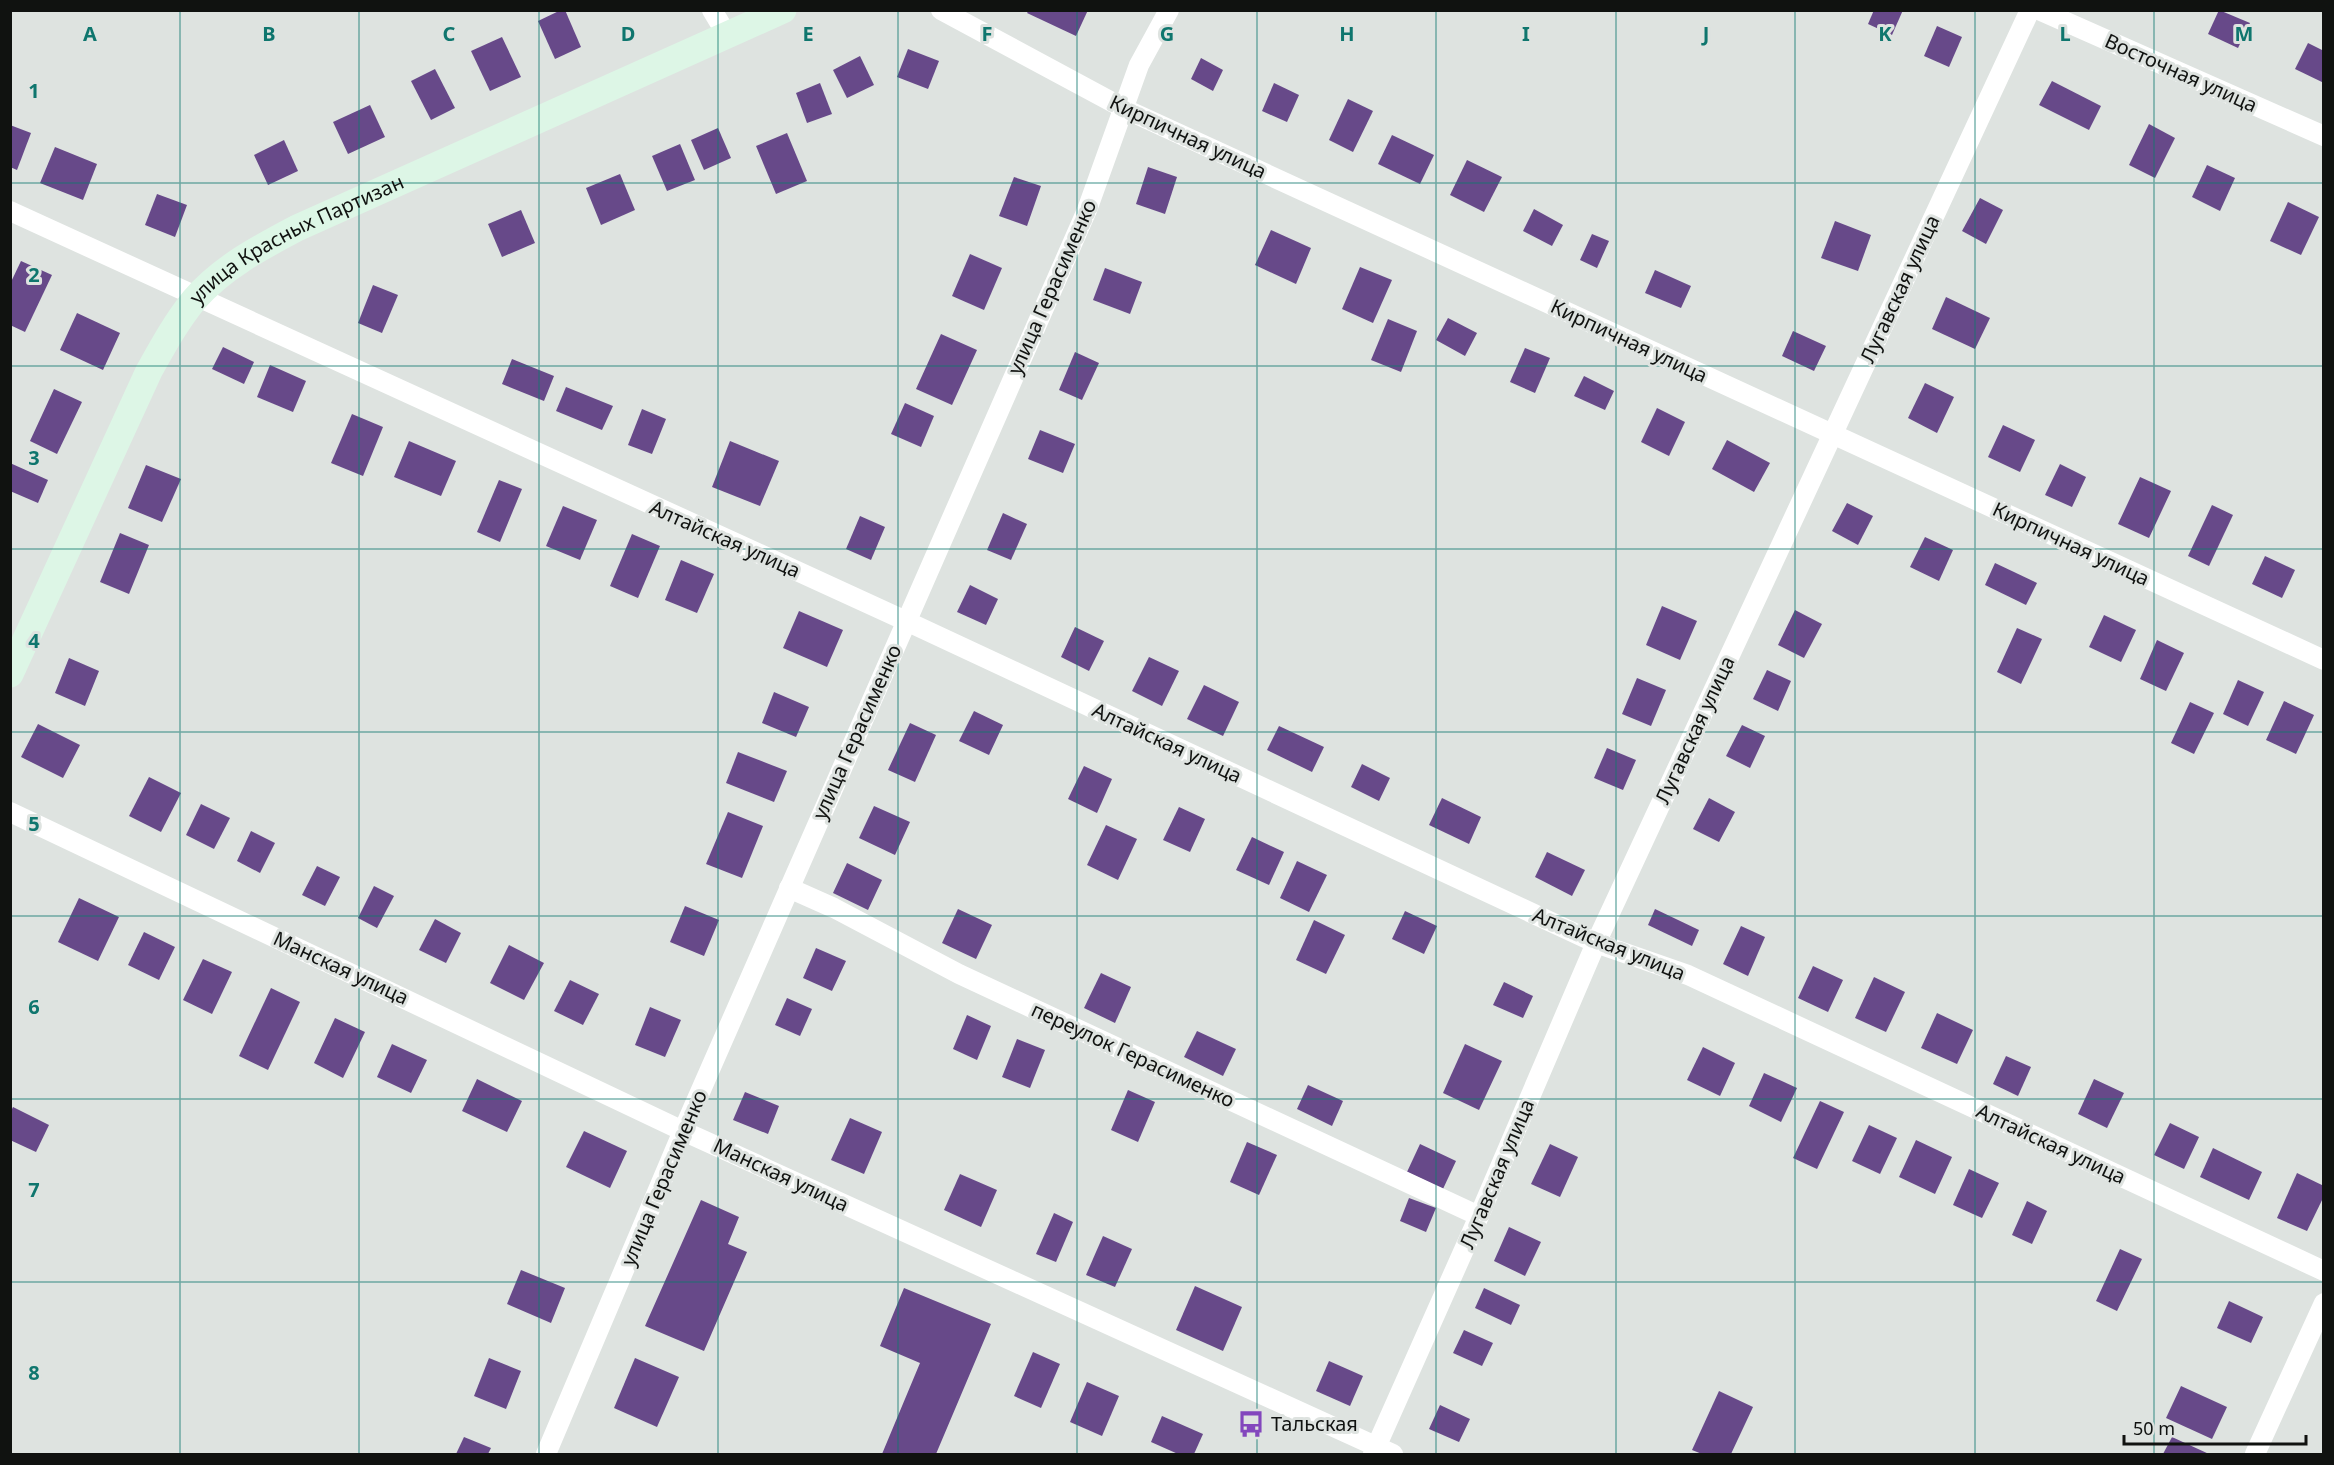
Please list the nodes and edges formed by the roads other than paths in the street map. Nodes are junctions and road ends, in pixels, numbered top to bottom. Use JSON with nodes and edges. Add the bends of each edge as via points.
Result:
{"nodes":[{"id":1,"x":712,"y":10,"type":"edge"},
{"id":2,"x":783,"y":10,"type":"edge"},
{"id":3,"x":941,"y":10,"type":"edge"},
{"id":4,"x":1169,"y":10,"type":"edge"},
{"id":5,"x":2030,"y":10,"type":"edge"},
{"id":6,"x":2040,"y":10,"type":"edge"},
{"id":7,"x":727,"y":35,"type":"junction"},
{"id":8,"x":1125,"y":109,"type":"junction"},
{"id":9,"x":2324,"y":136,"type":"edge"},
{"id":10,"x":10,"y":211,"type":"edge"},
{"id":11,"x":196,"y":298,"type":"junction"},
{"id":12,"x":1831,"y":434,"type":"junction"},
{"id":13,"x":906,"y":621,"type":"junction"},
{"id":14,"x":2324,"y":660,"type":"edge"},
{"id":15,"x":10,"y":674,"type":"edge"},
{"id":16,"x":10,"y":812,"type":"edge"},
{"id":17,"x":789,"y":888,"type":"junction"},
{"id":18,"x":1596,"y":943,"type":"junction"},
{"id":19,"x":683,"y":1131,"type":"junction"},
{"id":20,"x":1479,"y":1216,"type":"junction"},
{"id":21,"x":2324,"y":1271,"type":"edge"},
{"id":22,"x":2324,"y":1303,"type":"edge"},
{"id":23,"x":1380,"y":1452,"type":"edge"},
{"id":24,"x":546,"y":1455,"type":"edge"},
{"id":25,"x":2255,"y":1455,"type":"edge"}],
"edges":[{"from":1,"to":7,"type":"street"},
{"from":2,"to":7,"type":"main road","name":"улица Красных Партизан"},
{"from":3,"to":8,"type":"street","name":"Кирпичная улица"},
{"from":4,"to":8,"type":"street","name":"улица Герасименко","via":[[1139,65]]},
{"from":5,"to":12,"type":"street","name":"Лугавская улица"},
{"from":6,"to":9,"type":"street","name":"Восточная улица"},
{"from":7,"to":11,"type":"main road","name":"улица Красных Партизан","via":[[297,228],[255,251]]},
{"from":8,"to":12,"type":"street","name":"Кирпичная улица"},
{"from":8,"to":13,"type":"street","name":"улица Герасименко","via":[[1087,210]]},
{"from":10,"to":11,"type":"street","name":"Алтайская улица"},
{"from":11,"to":13,"type":"street","name":"Алтайская улица"},
{"from":11,"to":15,"type":"main road","name":"улица Красных Партизан","via":[[171,331],[149,371]]},
{"from":12,"to":14,"type":"street","name":"Кирпичная улица"},
{"from":12,"to":18,"type":"street","name":"Лугавская улица"},
{"from":13,"to":17,"type":"street","name":"улица Герасименко"},
{"from":13,"to":18,"type":"street","name":"Алтайская улица"},
{"from":16,"to":19,"type":"street","name":"Манская улица"},
{"from":17,"to":19,"type":"street","name":"улица Герасименко"},
{"from":17,"to":20,"type":"street","name":"переулок Герасименко","via":[[959,974]]},
{"from":18,"to":20,"type":"street","name":"Лугавская улица"},
{"from":18,"to":21,"type":"street","name":"Алтайская улица","via":[[1688,975]]},
{"from":19,"to":23,"type":"street","name":"Манская улица"},
{"from":19,"to":24,"type":"street","name":"улица Герасименко"},
{"from":20,"to":23,"type":"street","name":"Лугавская улица"},
{"from":22,"to":25,"type":"street"}]}
